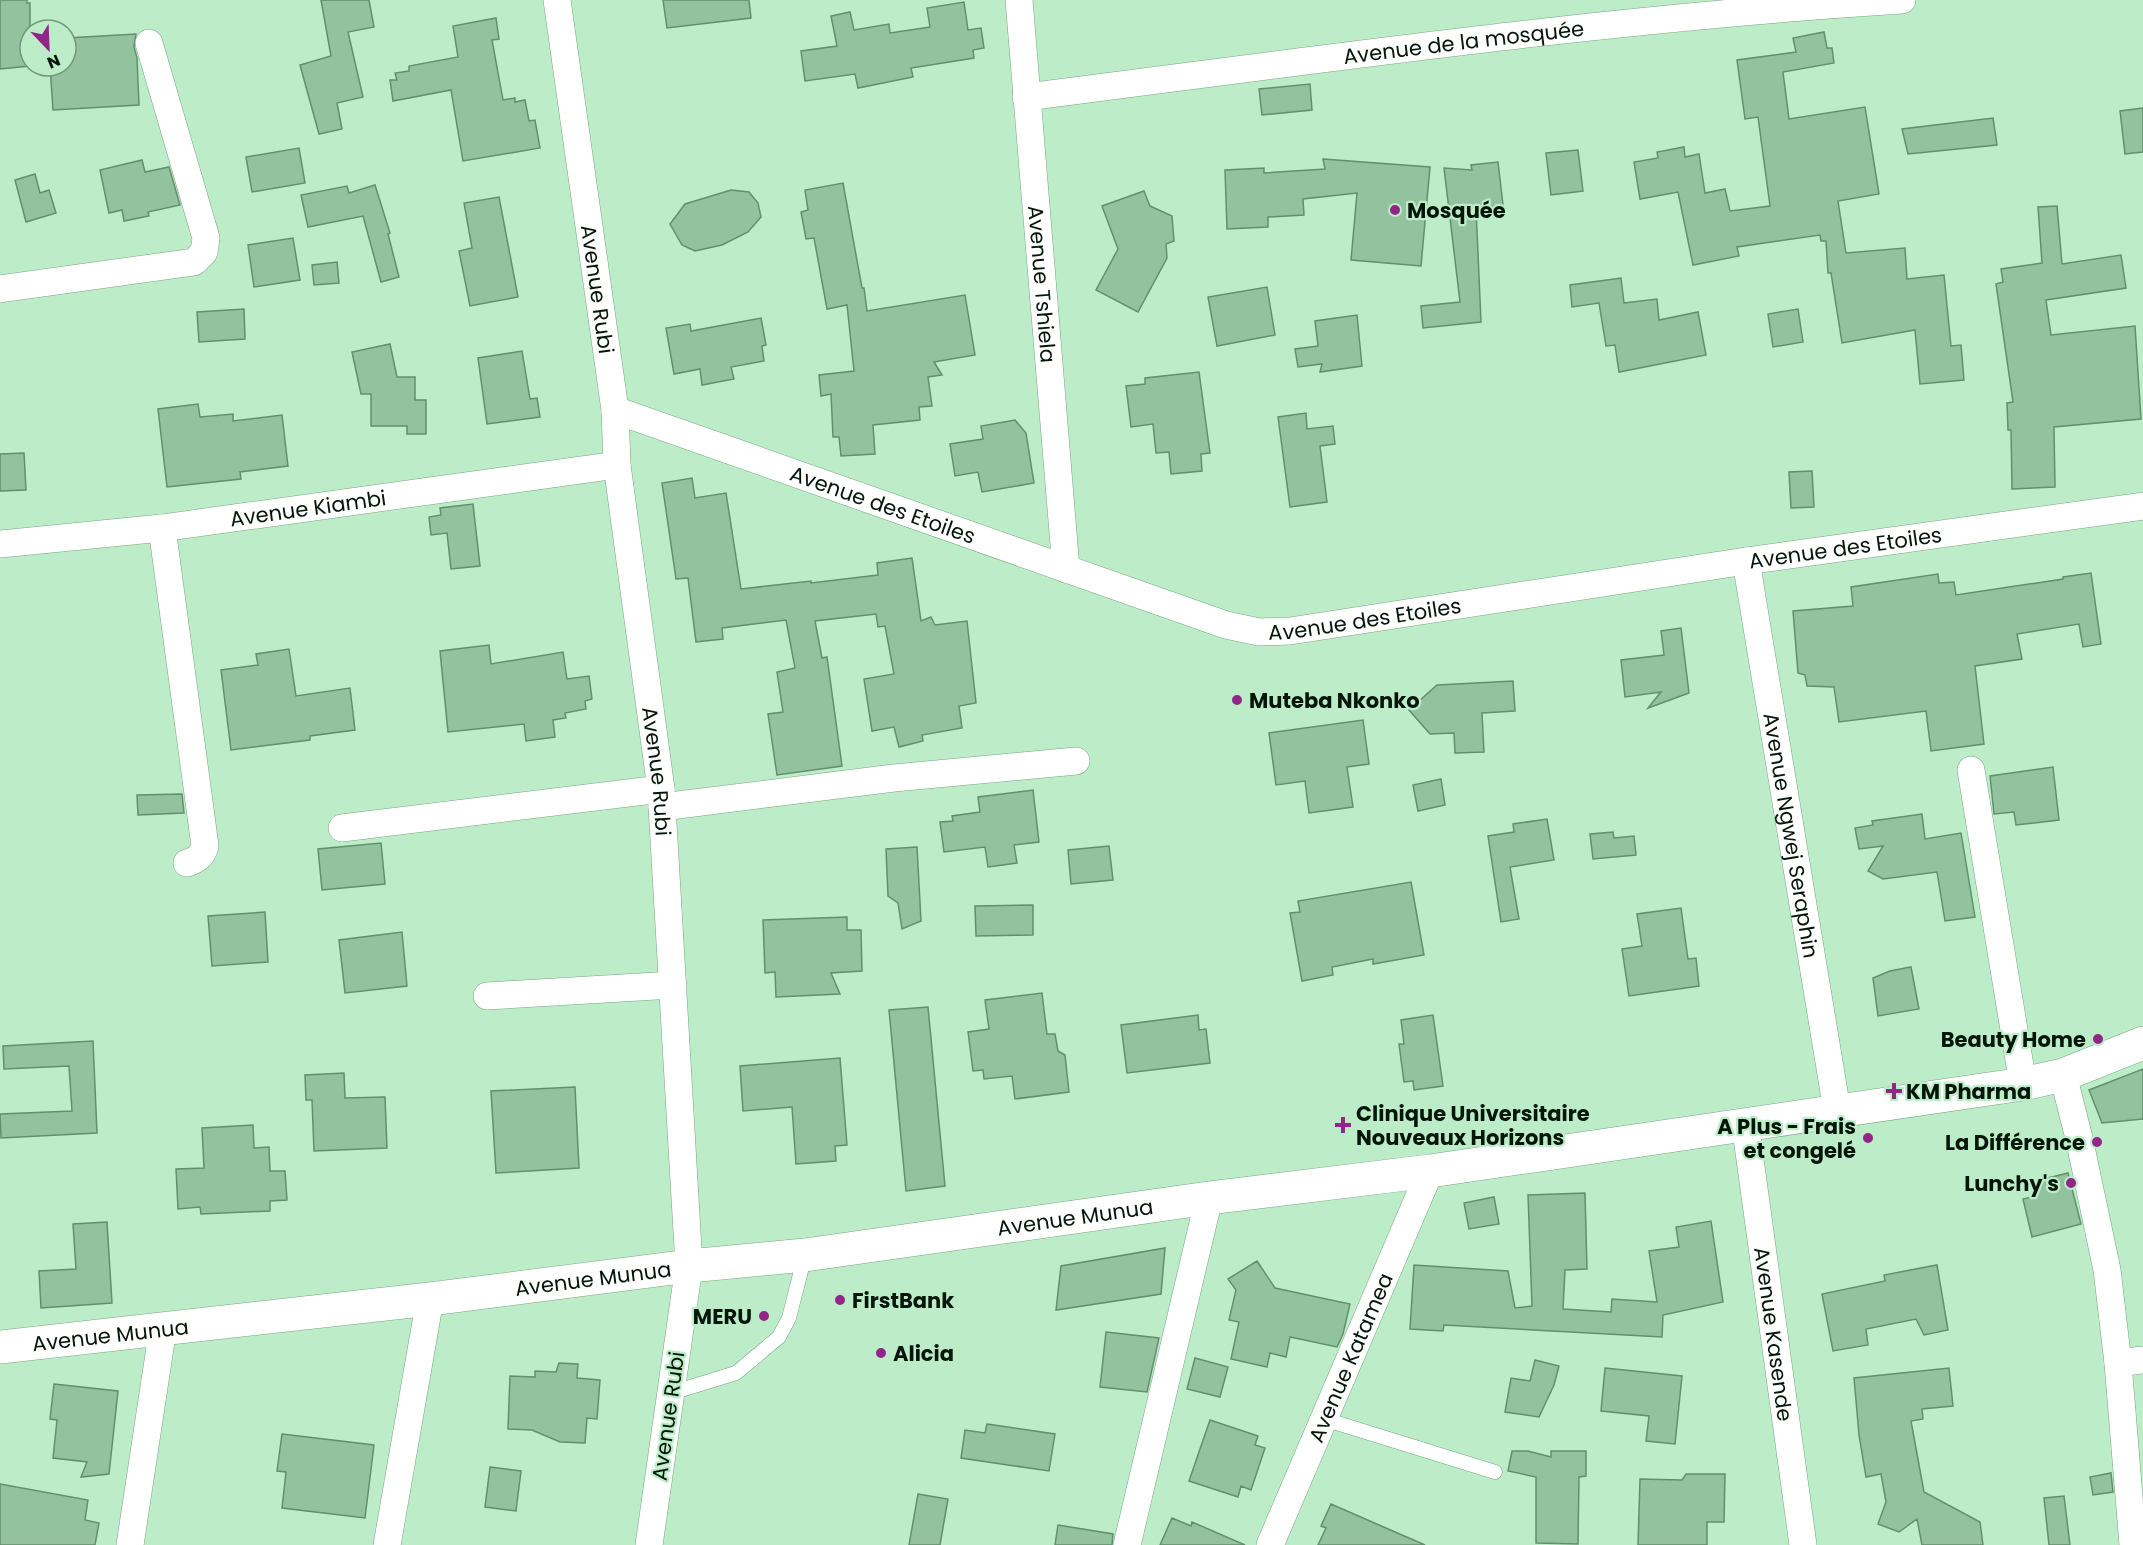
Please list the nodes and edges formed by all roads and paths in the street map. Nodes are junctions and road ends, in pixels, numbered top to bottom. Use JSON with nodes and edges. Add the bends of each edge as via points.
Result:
{"nodes":[{"id":1,"x":557,"y":0,"type":"edge"},
{"id":2,"x":1019,"y":0,"type":"edge"},
{"id":3,"x":1902,"y":0,"type":"edge"},
{"id":4,"x":149,"y":43,"type":"dead end"},
{"id":5,"x":1026,"y":97,"type":"junction"},
{"id":6,"x":0,"y":289,"type":"edge"},
{"id":7,"x":615,"y":410,"type":"junction"},
{"id":8,"x":617,"y":465,"type":"junction"},
{"id":9,"x":2143,"y":506,"type":"edge"},
{"id":10,"x":162,"y":528,"type":"junction"},
{"id":11,"x":0,"y":544,"type":"edge"},
{"id":12,"x":1746,"y":561,"type":"junction"},
{"id":13,"x":1066,"y":569,"type":"junction"},
{"id":14,"x":1076,"y":761,"type":"dead end"},
{"id":15,"x":1971,"y":770,"type":"dead end"},
{"id":16,"x":662,"y":798,"type":"junction"},
{"id":17,"x":342,"y":828,"type":"dead end"},
{"id":18,"x":187,"y":863,"type":"dead end"},
{"id":19,"x":673,"y":985,"type":"junction"},
{"id":20,"x":487,"y":996,"type":"dead end"},
{"id":21,"x":2143,"y":1043,"type":"edge"},
{"id":22,"x":2064,"y":1075,"type":"junction"},
{"id":23,"x":2023,"y":1084,"type":"junction"},
{"id":24,"x":1837,"y":1110,"type":"junction"},
{"id":25,"x":1745,"y":1124,"type":"junction"},
{"id":26,"x":1430,"y":1171,"type":"junction"},
{"id":27,"x":1209,"y":1198,"type":"junction"},
{"id":28,"x":805,"y":1255,"type":"junction"},
{"id":29,"x":689,"y":1266,"type":"junction"},
{"id":30,"x":430,"y":1299,"type":"junction"},
{"id":31,"x":163,"y":1328,"type":"junction"},
{"id":32,"x":0,"y":1347,"type":"edge"},
{"id":33,"x":2131,"y":1362,"type":"edge"},
{"id":34,"x":671,"y":1393,"type":"junction"},
{"id":35,"x":1324,"y":1419,"type":"junction"},
{"id":36,"x":1495,"y":1472,"type":"dead end"},
{"id":37,"x":130,"y":1545,"type":"edge"},
{"id":38,"x":387,"y":1545,"type":"edge"},
{"id":39,"x":649,"y":1545,"type":"edge"},
{"id":40,"x":1127,"y":1545,"type":"edge"},
{"id":41,"x":1270,"y":1545,"type":"edge"},
{"id":42,"x":1803,"y":1545,"type":"edge"},
{"id":43,"x":2133,"y":1545,"type":"edge"}],
"edges":[{"from":1,"to":7,"type":"street","name":"Avenue Rubi"},
{"from":2,"to":5,"type":"street","name":"Avenue Tshiela"},
{"from":3,"to":5,"type":"street","name":"Avenue de la mosquée","via":[[1505,36]]},
{"from":4,"to":6,"type":"street","via":[[206,238],[204,252],[194,262]]},
{"from":5,"to":13,"type":"street","name":"Avenue Tshiela"},
{"from":7,"to":8,"type":"street","name":"Avenue Rubi"},
{"from":7,"to":13,"type":"street","name":"Avenue des Etoiles"},
{"from":8,"to":10,"type":"street","name":"Avenue Kiambi"},
{"from":8,"to":16,"type":"street","name":"Avenue Rubi"},
{"from":9,"to":12,"type":"street","name":"Avenue des Etoiles"},
{"from":10,"to":11,"type":"street","name":"Avenue Kiambi"},
{"from":10,"to":18,"type":"street","via":[[205,846],[197,860]]},
{"from":12,"to":13,"type":"street","name":"Avenue des Etoiles","via":[[1302,629],[1258,632],[1226,625]]},
{"from":12,"to":24,"type":"street","name":"Avenue Ngwej Seraphin"},
{"from":14,"to":16,"type":"street"},
{"from":15,"to":23,"type":"street"},
{"from":16,"to":17,"type":"street"},
{"from":16,"to":19,"type":"street","name":"Avenue Rubi"},
{"from":19,"to":20,"type":"street"},
{"from":19,"to":29,"type":"street","name":"Avenue Rubi"},
{"from":21,"to":22,"type":"main road","name":"Avenue Munua"},
{"from":22,"to":23,"type":"main road","name":"Avenue Munua"},
{"from":22,"to":33,"type":"street"},
{"from":23,"to":24,"type":"main road","name":"Avenue Munua"},
{"from":24,"to":25,"type":"main road","name":"Avenue Munua"},
{"from":25,"to":26,"type":"main road","name":"Avenue Munua"},
{"from":25,"to":42,"type":"street","name":"Avenue Kasende"},
{"from":26,"to":27,"type":"main road","name":"Avenue Munua"},
{"from":26,"to":35,"type":"street","name":"Avenue Katamea"},
{"from":27,"to":28,"type":"main road","name":"Avenue Munua"},
{"from":27,"to":40,"type":"street"},
{"from":28,"to":29,"type":"main road","name":"Avenue Munua"},
{"from":28,"to":34,"type":"lane","via":[[789,1318],[779,1337],[736,1374]]},
{"from":29,"to":30,"type":"main road","name":"Avenue Munua"},
{"from":29,"to":34,"type":"street","name":"Avenue Rubi"},
{"from":30,"to":31,"type":"main road","name":"Avenue Munua"},
{"from":30,"to":38,"type":"street"},
{"from":31,"to":32,"type":"main road","name":"Avenue Munua"},
{"from":31,"to":37,"type":"street"},
{"from":33,"to":43,"type":"street"},
{"from":34,"to":39,"type":"street","name":"Avenue Rubi"},
{"from":35,"to":36,"type":"lane"},
{"from":35,"to":41,"type":"street","name":"Avenue Katamea"}]}
